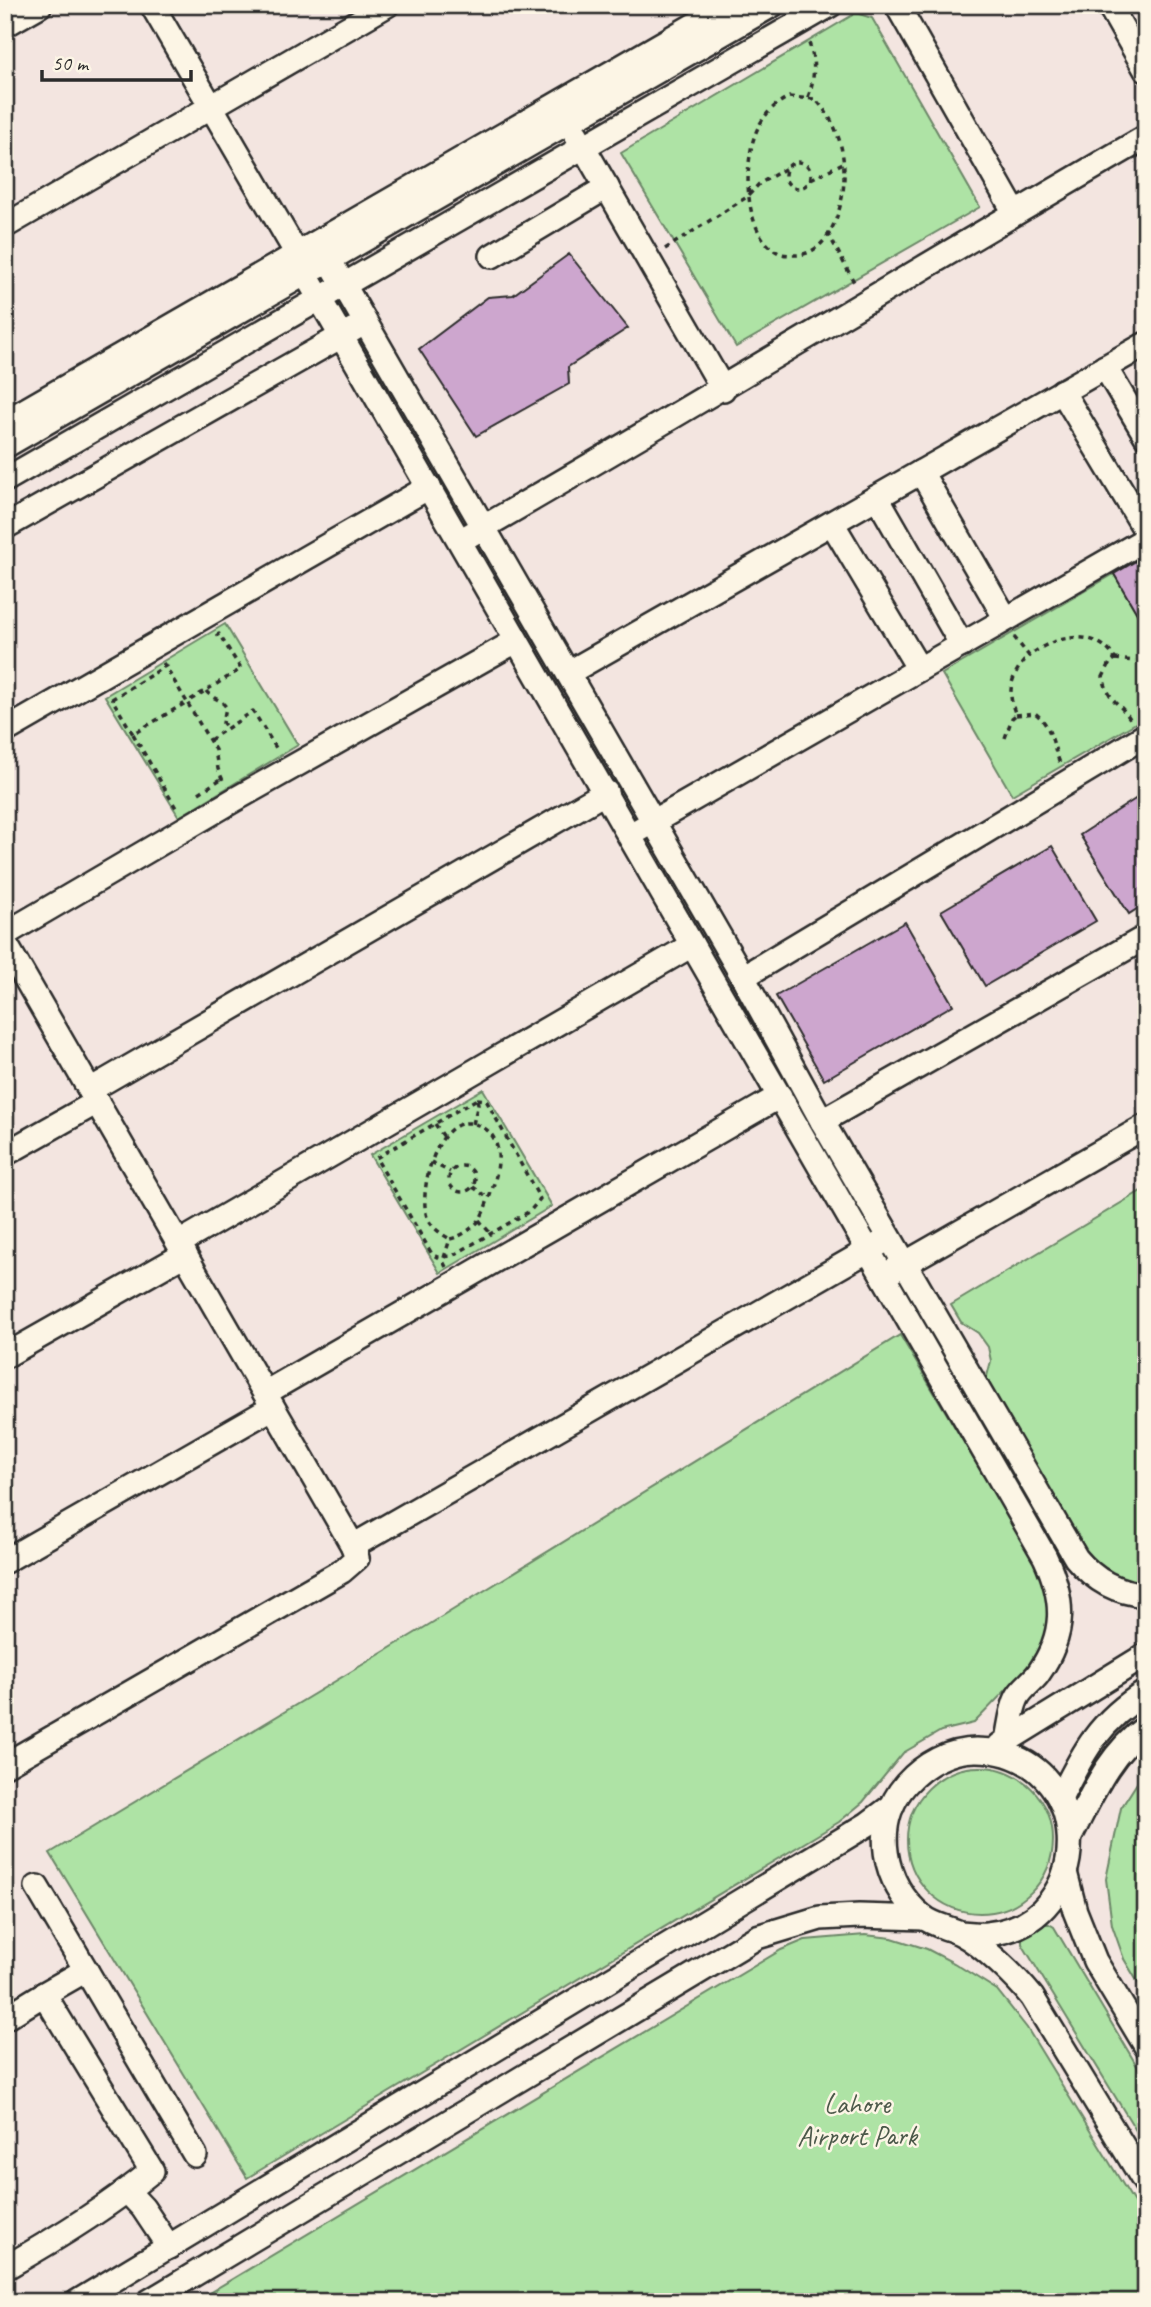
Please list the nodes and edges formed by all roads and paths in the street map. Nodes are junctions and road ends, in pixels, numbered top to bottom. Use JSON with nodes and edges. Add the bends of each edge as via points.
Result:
{"nodes":[{"id":1,"x":40,"y":5,"type":"edge"},
{"id":2,"x":152,"y":5,"type":"edge"},
{"id":3,"x":387,"y":5,"type":"edge"},
{"id":4,"x":729,"y":5,"type":"edge"},
{"id":5,"x":772,"y":5,"type":"edge"},
{"id":6,"x":830,"y":5,"type":"edge"},
{"id":7,"x":897,"y":5,"type":"edge"},
{"id":8,"x":1109,"y":5,"type":"edge"},
{"id":9,"x":798,"y":23,"type":"junction"},
{"id":10,"x":5,"y":25,"type":"edge"},
{"id":11,"x":1146,"y":70,"type":"edge"},
{"id":12,"x":808,"y":96,"type":"junction"},
{"id":13,"x":211,"y":107,"type":"junction"},
{"id":14,"x":570,"y":123,"type":"junction"},
{"id":15,"x":1146,"y":137,"type":"edge"},
{"id":16,"x":583,"y":146,"type":"junction"},
{"id":17,"x":845,"y":162,"type":"junction"},
{"id":18,"x":788,"y":167,"type":"junction"},
{"id":19,"x":811,"y":179,"type":"junction"},
{"id":20,"x":607,"y":187,"type":"junction"},
{"id":21,"x":747,"y":197,"type":"junction"},
{"id":22,"x":1015,"y":213,"type":"junction"},
{"id":23,"x":5,"y":226,"type":"edge"},
{"id":24,"x":828,"y":233,"type":"junction"},
{"id":25,"x":492,"y":256,"type":"dead end"},
{"id":26,"x":648,"y":260,"type":"junction"},
{"id":27,"x":330,"y":261,"type":"junction"},
{"id":28,"x":303,"y":267,"type":"junction"},
{"id":29,"x":344,"y":286,"type":"junction"},
{"id":30,"x":320,"y":300,"type":"junction"},
{"id":31,"x":865,"y":304,"type":"junction"},
{"id":32,"x":366,"y":323,"type":"junction"},
{"id":33,"x":342,"y":336,"type":"junction"},
{"id":34,"x":1146,"y":344,"type":"edge"},
{"id":35,"x":1105,"y":367,"type":"junction"},
{"id":36,"x":723,"y":389,"type":"junction"},
{"id":37,"x":1062,"y":391,"type":"junction"},
{"id":38,"x":5,"y":422,"type":"edge"},
{"id":39,"x":1146,"y":436,"type":"edge"},
{"id":40,"x":5,"y":446,"type":"edge"},
{"id":41,"x":921,"y":472,"type":"junction"},
{"id":42,"x":5,"y":480,"type":"edge"},
{"id":43,"x":429,"y":487,"type":"junction"},
{"id":44,"x":877,"y":497,"type":"junction"},
{"id":45,"x":832,"y":523,"type":"junction"},
{"id":46,"x":5,"y":527,"type":"edge"},
{"id":47,"x":482,"y":528,"type":"junction"},
{"id":48,"x":1146,"y":531,"type":"edge"},
{"id":49,"x":1146,"y":539,"type":"edge"},
{"id":50,"x":461,"y":540,"type":"junction"},
{"id":51,"x":1005,"y":620,"type":"junction"},
{"id":52,"x":219,"y":634,"type":"dead end"},
{"id":53,"x":516,"y":641,"type":"junction"},
{"id":54,"x":962,"y":645,"type":"junction"},
{"id":55,"x":1029,"y":656,"type":"junction"},
{"id":56,"x":159,"y":657,"type":"junction"},
{"id":57,"x":1115,"y":659,"type":"junction"},
{"id":58,"x":1135,"y":661,"type":"dead end"},
{"id":59,"x":919,"y":669,"type":"junction"},
{"id":60,"x":568,"y":673,"type":"junction"},
{"id":61,"x":206,"y":691,"type":"junction"},
{"id":62,"x":187,"y":702,"type":"junction"},
{"id":63,"x":1016,"y":715,"type":"junction"},
{"id":64,"x":227,"y":728,"type":"junction"},
{"id":65,"x":5,"y":731,"type":"edge"},
{"id":66,"x":133,"y":733,"type":"junction"},
{"id":67,"x":1144,"y":736,"type":"edge"},
{"id":68,"x":1005,"y":738,"type":"dead end"},
{"id":69,"x":210,"y":740,"type":"junction"},
{"id":70,"x":278,"y":751,"type":"dead end"},
{"id":71,"x":221,"y":779,"type":"junction"},
{"id":72,"x":1069,"y":780,"type":"junction"},
{"id":73,"x":226,"y":789,"type":"dead end"},
{"id":74,"x":606,"y":792,"type":"junction"},
{"id":75,"x":199,"y":794,"type":"dead end"},
{"id":76,"x":188,"y":801,"type":"dead end"},
{"id":77,"x":652,"y":822,"type":"junction"},
{"id":78,"x":631,"y":835,"type":"junction"},
{"id":79,"x":1146,"y":937,"type":"edge"},
{"id":80,"x":6,"y":943,"type":"edge"},
{"id":81,"x":692,"y":945,"type":"junction"},
{"id":82,"x":743,"y":976,"type":"junction"},
{"id":83,"x":465,"y":1077,"type":"junction"},
{"id":84,"x":93,"y":1096,"type":"junction"},
{"id":85,"x":780,"y":1096,"type":"junction"},
{"id":86,"x":477,"y":1099,"type":"junction"},
{"id":87,"x":822,"y":1121,"type":"junction"},
{"id":88,"x":435,"y":1124,"type":"junction"},
{"id":89,"x":473,"y":1124,"type":"junction"},
{"id":90,"x":1146,"y":1126,"type":"edge"},
{"id":91,"x":444,"y":1137,"type":"junction"},
{"id":92,"x":5,"y":1154,"type":"edge"},
{"id":93,"x":431,"y":1162,"type":"junction"},
{"id":94,"x":450,"y":1172,"type":"junction"},
{"id":95,"x":473,"y":1187,"type":"junction"},
{"id":96,"x":489,"y":1198,"type":"junction"},
{"id":97,"x":480,"y":1220,"type":"junction"},
{"id":98,"x":491,"y":1234,"type":"junction"},
{"id":99,"x":890,"y":1237,"type":"junction"},
{"id":100,"x":450,"y":1239,"type":"junction"},
{"id":101,"x":182,"y":1249,"type":"junction"},
{"id":102,"x":869,"y":1251,"type":"junction"},
{"id":103,"x":444,"y":1257,"type":"junction"},
{"id":104,"x":905,"y":1263,"type":"junction"},
{"id":105,"x":883,"y":1276,"type":"junction"},
{"id":106,"x":456,"y":1284,"type":"junction"},
{"id":107,"x":5,"y":1356,"type":"edge"},
{"id":108,"x":269,"y":1400,"type":"junction"},
{"id":109,"x":353,"y":1546,"type":"junction"},
{"id":110,"x":5,"y":1561,"type":"edge"},
{"id":111,"x":1146,"y":1595,"type":"edge"},
{"id":112,"x":1146,"y":1655,"type":"edge"},
{"id":113,"x":1146,"y":1692,"type":"edge"},
{"id":114,"x":1146,"y":1727,"type":"edge"},
{"id":115,"x":999,"y":1745,"type":"junction"},
{"id":116,"x":5,"y":1765,"type":"edge"},
{"id":117,"x":1060,"y":1799,"type":"junction"},
{"id":118,"x":892,"y":1806,"type":"junction"},
{"id":119,"x":1070,"y":1837,"type":"junction"},
{"id":120,"x":1065,"y":1872,"type":"junction"},
{"id":121,"x":37,"y":1887,"type":"dead end"},
{"id":122,"x":924,"y":1918,"type":"junction"},
{"id":123,"x":960,"y":1933,"type":"junction"},
{"id":124,"x":86,"y":1970,"type":"junction"},
{"id":125,"x":44,"y":1994,"type":"junction"},
{"id":126,"x":5,"y":2018,"type":"edge"},
{"id":127,"x":1146,"y":2046,"type":"edge"},
{"id":128,"x":195,"y":2155,"type":"dead end"},
{"id":129,"x":1146,"y":2184,"type":"edge"},
{"id":130,"x":127,"y":2192,"type":"junction"},
{"id":131,"x":169,"y":2247,"type":"junction"},
{"id":132,"x":5,"y":2268,"type":"edge"},
{"id":133,"x":77,"y":2302,"type":"edge"},
{"id":134,"x":148,"y":2302,"type":"edge"}],
"edges":[{"from":1,"to":10,"type":"street"},
{"from":2,"to":13,"type":"street"},
{"from":3,"to":13,"type":"street"},
{"from":4,"to":28,"type":"street"},
{"from":5,"to":14,"type":"street"},
{"from":6,"to":9,"type":"street"},
{"from":7,"to":22,"type":"street"},
{"from":8,"to":11,"type":"street"},
{"from":9,"to":12,"type":"path","via":[[812,50],[814,81]]},
{"from":9,"to":16,"type":"street"},
{"from":12,"to":17,"type":"path","via":[[827,112]]},
{"from":12,"to":21,"type":"path","via":[[780,101],[756,129]]},
{"from":13,"to":23,"type":"street"},
{"from":13,"to":28,"type":"street"},
{"from":14,"to":16,"type":"street"},
{"from":14,"to":27,"type":"street"},
{"from":15,"to":22,"type":"street"},
{"from":16,"to":20,"type":"street"},
{"from":16,"to":29,"type":"street"},
{"from":17,"to":19,"type":"path"},
{"from":17,"to":24,"type":"path","via":[[839,207]]},
{"from":18,"to":19,"type":"path","via":[[804,163]]},
{"from":18,"to":19,"type":"path","via":[[786,177],[792,186],[803,187]]},
{"from":18,"to":21,"type":"path","via":[[758,184]]},
{"from":20,"to":25,"type":"street"},
{"from":20,"to":26,"type":"street"},
{"from":21,"to":24,"type":"path","via":[[757,226],[780,254],[804,254]]},
{"from":21,"to":26,"type":"path"},
{"from":22,"to":31,"type":"street"},
{"from":24,"to":31,"type":"path"},
{"from":26,"to":36,"type":"street"},
{"from":27,"to":28,"type":"street"},
{"from":27,"to":29,"type":"street"},
{"from":28,"to":30,"type":"street"},
{"from":28,"to":38,"type":"street"},
{"from":28,"to":40,"type":"street"},
{"from":29,"to":30,"type":"street"},
{"from":29,"to":32,"type":"street"},
{"from":30,"to":33,"type":"street"},
{"from":30,"to":42,"type":"street"},
{"from":31,"to":36,"type":"street"},
{"from":32,"to":33,"type":"street"},
{"from":32,"to":47,"type":"street"},
{"from":33,"to":43,"type":"street"},
{"from":33,"to":46,"type":"street"},
{"from":34,"to":35,"type":"street"},
{"from":35,"to":37,"type":"street"},
{"from":35,"to":39,"type":"street"},
{"from":36,"to":47,"type":"street"},
{"from":37,"to":41,"type":"street"},
{"from":37,"to":48,"type":"street"},
{"from":41,"to":44,"type":"street"},
{"from":41,"to":51,"type":"street"},
{"from":43,"to":50,"type":"street"},
{"from":43,"to":56,"type":"street"},
{"from":44,"to":45,"type":"street"},
{"from":44,"to":54,"type":"street"},
{"from":45,"to":59,"type":"street"},
{"from":45,"to":60,"type":"street"},
{"from":47,"to":50,"type":"street"},
{"from":47,"to":60,"type":"street"},
{"from":49,"to":51,"type":"street"},
{"from":50,"to":53,"type":"street"},
{"from":51,"to":54,"type":"street"},
{"from":51,"to":55,"type":"path"},
{"from":52,"to":61,"type":"path","via":[[241,669]]},
{"from":53,"to":74,"type":"street"},
{"from":53,"to":80,"type":"street","via":[[234,800]]},
{"from":54,"to":59,"type":"street"},
{"from":55,"to":57,"type":"path","via":[[1057,640],[1084,638],[1103,643]]},
{"from":55,"to":63,"type":"path","via":[[1018,670],[1009,696]]},
{"from":56,"to":62,"type":"path"},
{"from":56,"to":65,"type":"street"},
{"from":56,"to":66,"type":"path","via":[[112,699]]},
{"from":57,"to":58,"type":"path"},
{"from":57,"to":67,"type":"path","via":[[1102,677],[1106,689]]},
{"from":59,"to":77,"type":"street"},
{"from":60,"to":77,"type":"street"},
{"from":61,"to":62,"type":"path"},
{"from":61,"to":64,"type":"path","via":[[226,708],[223,723]]},
{"from":62,"to":66,"type":"path"},
{"from":62,"to":69,"type":"path"},
{"from":63,"to":68,"type":"path"},
{"from":63,"to":72,"type":"path","via":[[1035,713],[1044,720]]},
{"from":64,"to":69,"type":"path"},
{"from":64,"to":70,"type":"path","via":[[253,711]]},
{"from":66,"to":76,"type":"path","via":[[176,808]]},
{"from":67,"to":72,"type":"street"},
{"from":69,"to":71,"type":"path"},
{"from":71,"to":73,"type":"path"},
{"from":71,"to":75,"type":"path"},
{"from":72,"to":82,"type":"street"},
{"from":74,"to":78,"type":"street"},
{"from":74,"to":84,"type":"street"},
{"from":77,"to":78,"type":"street"},
{"from":77,"to":82,"type":"street"},
{"from":78,"to":81,"type":"street"},
{"from":79,"to":87,"type":"street"},
{"from":80,"to":84,"type":"street"},
{"from":81,"to":83,"type":"street"},
{"from":81,"to":85,"type":"street"},
{"from":82,"to":87,"type":"street"},
{"from":83,"to":86,"type":"path"},
{"from":83,"to":101,"type":"street"},
{"from":84,"to":92,"type":"street"},
{"from":84,"to":101,"type":"street"},
{"from":85,"to":102,"type":"street"},
{"from":85,"to":106,"type":"street"},
{"from":86,"to":88,"type":"path"},
{"from":86,"to":89,"type":"path"},
{"from":86,"to":98,"type":"path","via":[[486,1100],[540,1199],[530,1211]]},
{"from":87,"to":99,"type":"street"},
{"from":88,"to":91,"type":"path"},
{"from":88,"to":103,"type":"path","via":[[376,1158],[432,1254]]},
{"from":89,"to":91,"type":"path","via":[[462,1125]]},
{"from":89,"to":96,"type":"path","via":[[493,1139],[499,1157],[499,1172]]},
{"from":90,"to":104,"type":"street"},
{"from":91,"to":93,"type":"path"},
{"from":93,"to":94,"type":"path"},
{"from":93,"to":100,"type":"path","via":[[424,1195],[427,1217]]},
{"from":94,"to":95,"type":"path","via":[[452,1189],[465,1192]]},
{"from":94,"to":95,"type":"path","via":[[461,1166],[469,1168],[475,1179]]},
{"from":95,"to":96,"type":"path"},
{"from":96,"to":97,"type":"path"},
{"from":97,"to":98,"type":"path"},
{"from":97,"to":100,"type":"path"},
{"from":98,"to":103,"type":"path"},
{"from":99,"to":102,"type":"street"},
{"from":99,"to":104,"type":"street"},
{"from":100,"to":103,"type":"path"},
{"from":101,"to":107,"type":"street"},
{"from":101,"to":108,"type":"street"},
{"from":102,"to":105,"type":"street"},
{"from":102,"to":109,"type":"street"},
{"from":103,"to":106,"type":"path"},
{"from":104,"to":105,"type":"street"},
{"from":104,"to":111,"type":"street","via":[[1076,1558],[1106,1584]]},
{"from":105,"to":115,"type":"street","via":[[1055,1579],[1058,1632],[1048,1658],[1017,1697]]},
{"from":106,"to":108,"type":"street"},
{"from":108,"to":109,"type":"street"},
{"from":108,"to":110,"type":"street"},
{"from":109,"to":116,"type":"street","via":[[356,1558],[342,1571]]},
{"from":112,"to":115,"type":"street"},
{"from":113,"to":117,"type":"street","via":[[1105,1723]]},
{"from":114,"to":119,"type":"street","via":[[1109,1764]]},
{"from":115,"to":117,"type":"street","via":[[1038,1772]]},
{"from":115,"to":118,"type":"street","via":[[943,1756],[922,1768]]},
{"from":117,"to":119,"type":"street"},
{"from":118,"to":122,"type":"street","via":[[886,1826],[888,1867],[908,1904]]},
{"from":118,"to":131,"type":"street"},
{"from":119,"to":120,"type":"street"},
{"from":120,"to":123,"type":"street","via":[[1053,1895],[1035,1914],[1012,1928],[987,1934]]},
{"from":120,"to":127,"type":"street","via":[[1095,1961]]},
{"from":121,"to":124,"type":"street"},
{"from":122,"to":123,"type":"street"},
{"from":122,"to":134,"type":"street","via":[[820,1918],[757,1937]]},
{"from":123,"to":129,"type":"street","via":[[1032,1997]]},
{"from":124,"to":125,"type":"street"},
{"from":124,"to":128,"type":"street"},
{"from":125,"to":126,"type":"street"},
{"from":125,"to":130,"type":"street","via":[[152,2171]]},
{"from":130,"to":131,"type":"street","via":[[144,2207]]},
{"from":130,"to":132,"type":"street"},
{"from":131,"to":133,"type":"street"}]}
